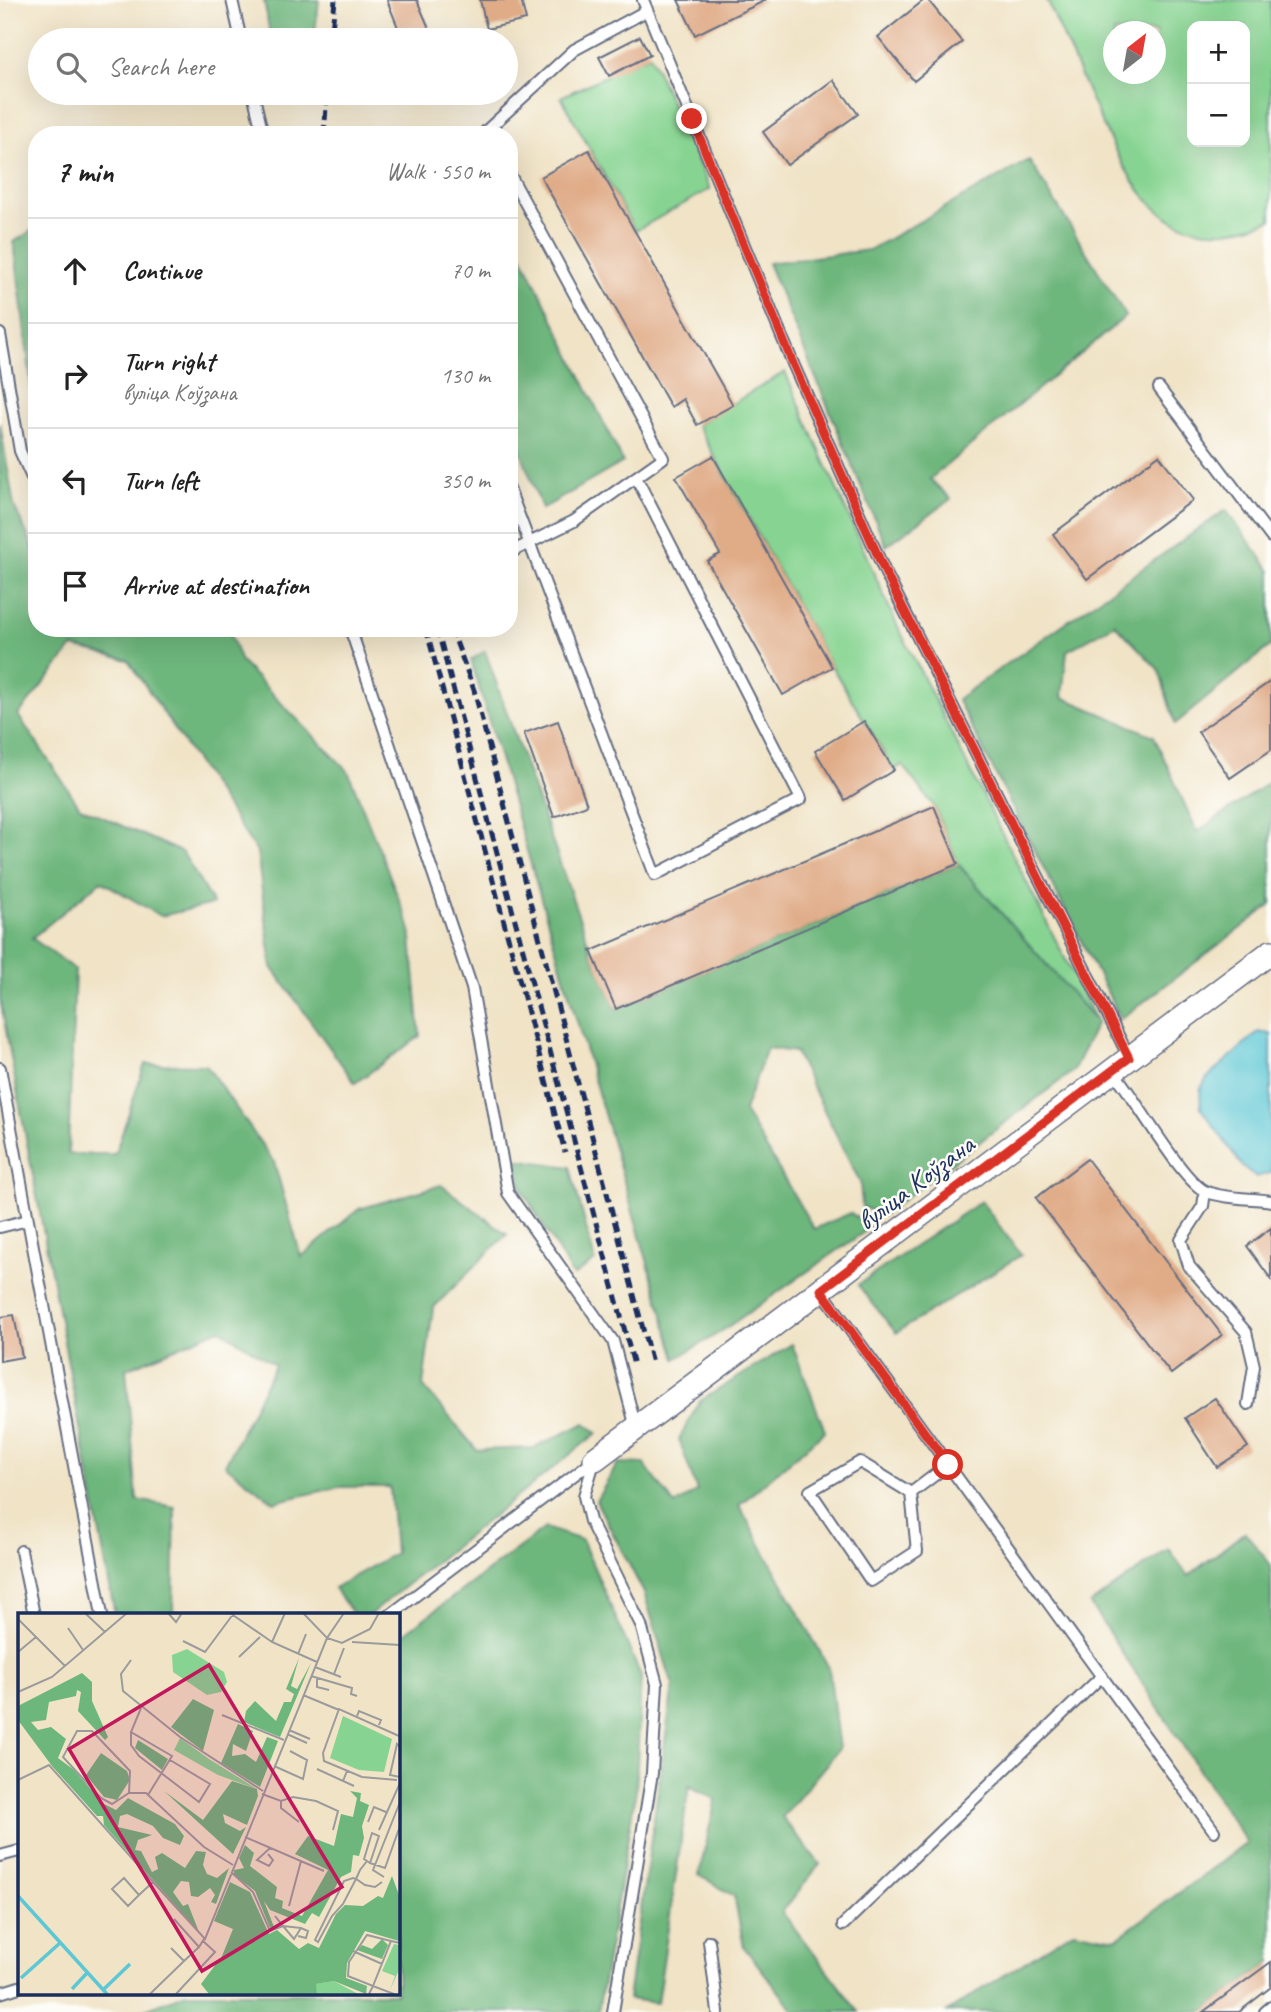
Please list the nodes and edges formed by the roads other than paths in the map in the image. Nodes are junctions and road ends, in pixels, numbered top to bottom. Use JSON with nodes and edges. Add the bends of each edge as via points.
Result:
{"nodes":[{"id":1,"x":232,"y":0,"type":"edge"},
{"id":2,"x":645,"y":6,"type":"edge"},
{"id":3,"x":238,"y":28,"type":"edge"},
{"id":4,"x":518,"y":103,"type":"edge"},
{"id":5,"x":256,"y":105,"type":"edge"},
{"id":6,"x":516,"y":105,"type":"edge"},
{"id":7,"x":261,"y":126,"type":"edge"},
{"id":8,"x":494,"y":126,"type":"edge"},
{"id":9,"x":518,"y":190,"type":"edge"},
{"id":10,"x":0,"y":334,"type":"edge"},
{"id":11,"x":1159,"y":388,"type":"dead end"},
{"id":12,"x":28,"y":469,"type":"edge"},
{"id":13,"x":636,"y":477,"type":"junction"},
{"id":14,"x":518,"y":512,"type":"edge"},
{"id":15,"x":1271,"y":537,"type":"edge"},
{"id":16,"x":530,"y":542,"type":"junction"},
{"id":17,"x":518,"y":548,"type":"edge"},
{"id":18,"x":353,"y":637,"type":"edge"},
{"id":19,"x":1271,"y":952,"type":"edge"},
{"id":20,"x":1120,"y":1064,"type":"junction"},
{"id":21,"x":0,"y":1068,"type":"edge"},
{"id":22,"x":1205,"y":1192,"type":"junction"},
{"id":23,"x":1271,"y":1200,"type":"edge"},
{"id":24,"x":28,"y":1220,"type":"junction"},
{"id":25,"x":0,"y":1227,"type":"edge"},
{"id":26,"x":821,"y":1290,"type":"junction"},
{"id":27,"x":1248,"y":1404,"type":"dead end"},
{"id":28,"x":636,"y":1428,"type":"junction"},
{"id":29,"x":595,"y":1459,"type":"junction"},
{"id":30,"x":948,"y":1465,"type":"junction"},
{"id":31,"x":911,"y":1493,"type":"junction"},
{"id":32,"x":21,"y":1551,"type":"dead end"},
{"id":33,"x":34,"y":1613,"type":"edge"},
{"id":34,"x":102,"y":1613,"type":"edge"},
{"id":35,"x":393,"y":1613,"type":"edge"},
{"id":36,"x":1102,"y":1676,"type":"junction"},
{"id":37,"x":1214,"y":1831,"type":"dead end"},
{"id":38,"x":18,"y":1851,"type":"edge"},
{"id":39,"x":0,"y":1856,"type":"edge"},
{"id":40,"x":843,"y":1925,"type":"dead end"},
{"id":41,"x":709,"y":1941,"type":"dead end"},
{"id":42,"x":18,"y":1987,"type":"edge"},
{"id":43,"x":0,"y":1993,"type":"edge"},
{"id":44,"x":1271,"y":2007,"type":"edge"},
{"id":45,"x":613,"y":2012,"type":"edge"},
{"id":46,"x":718,"y":2012,"type":"edge"},
{"id":47,"x":1265,"y":2012,"type":"edge"}],
"edges":[{"from":1,"to":3,"type":"lane"},
{"from":2,"to":4,"type":"lane","via":[[574,50]]},
{"from":2,"to":20,"type":"lane","via":[[885,572]]},
{"from":5,"to":7,"type":"lane"},
{"from":6,"to":8,"type":"lane"},
{"from":9,"to":13,"type":"lane","via":[[663,458]]},
{"from":10,"to":12,"type":"lane","via":[[20,451]]},
{"from":11,"to":15,"type":"lane"},
{"from":13,"to":16,"type":"lane","via":[[574,521]]},
{"from":13,"to":16,"type":"lane","via":[[801,799],[655,875]]},
{"from":14,"to":16,"type":"lane"},
{"from":16,"to":17,"type":"lane"},
{"from":18,"to":28,"type":"lane","via":[[472,988],[508,1194],[613,1341]]},
{"from":19,"to":20,"type":"street","name":"вуліца Коўзана"},
{"from":20,"to":22,"type":"lane","via":[[1128,1088],[1187,1176]]},
{"from":20,"to":26,"type":"street","name":"вуліца Коўзана"},
{"from":21,"to":24,"type":"lane"},
{"from":22,"to":23,"type":"lane"},
{"from":22,"to":27,"type":"lane","via":[[1203,1206],[1181,1240],[1189,1266],[1246,1332],[1254,1366]]},
{"from":24,"to":25,"type":"lane"},
{"from":24,"to":34,"type":"lane"},
{"from":26,"to":28,"type":"street","name":"вуліца Коўзана"},
{"from":26,"to":30,"type":"lane"},
{"from":28,"to":29,"type":"street","name":"вуліца Коўзана"},
{"from":29,"to":35,"type":"lane"},
{"from":29,"to":45,"type":"lane","via":[[584,1496],[590,1521],[642,1625],[657,1684],[652,1773]]},
{"from":30,"to":31,"type":"lane"},
{"from":30,"to":36,"type":"lane"},
{"from":31,"to":31,"type":"lane","via":[[860,1462],[810,1491],[871,1581],[917,1551]]},
{"from":32,"to":33,"type":"lane"},
{"from":36,"to":37,"type":"lane"},
{"from":36,"to":40,"type":"lane"},
{"from":38,"to":39,"type":"lane"},
{"from":41,"to":46,"type":"lane"},
{"from":42,"to":43,"type":"lane"},
{"from":44,"to":47,"type":"lane"}]}
